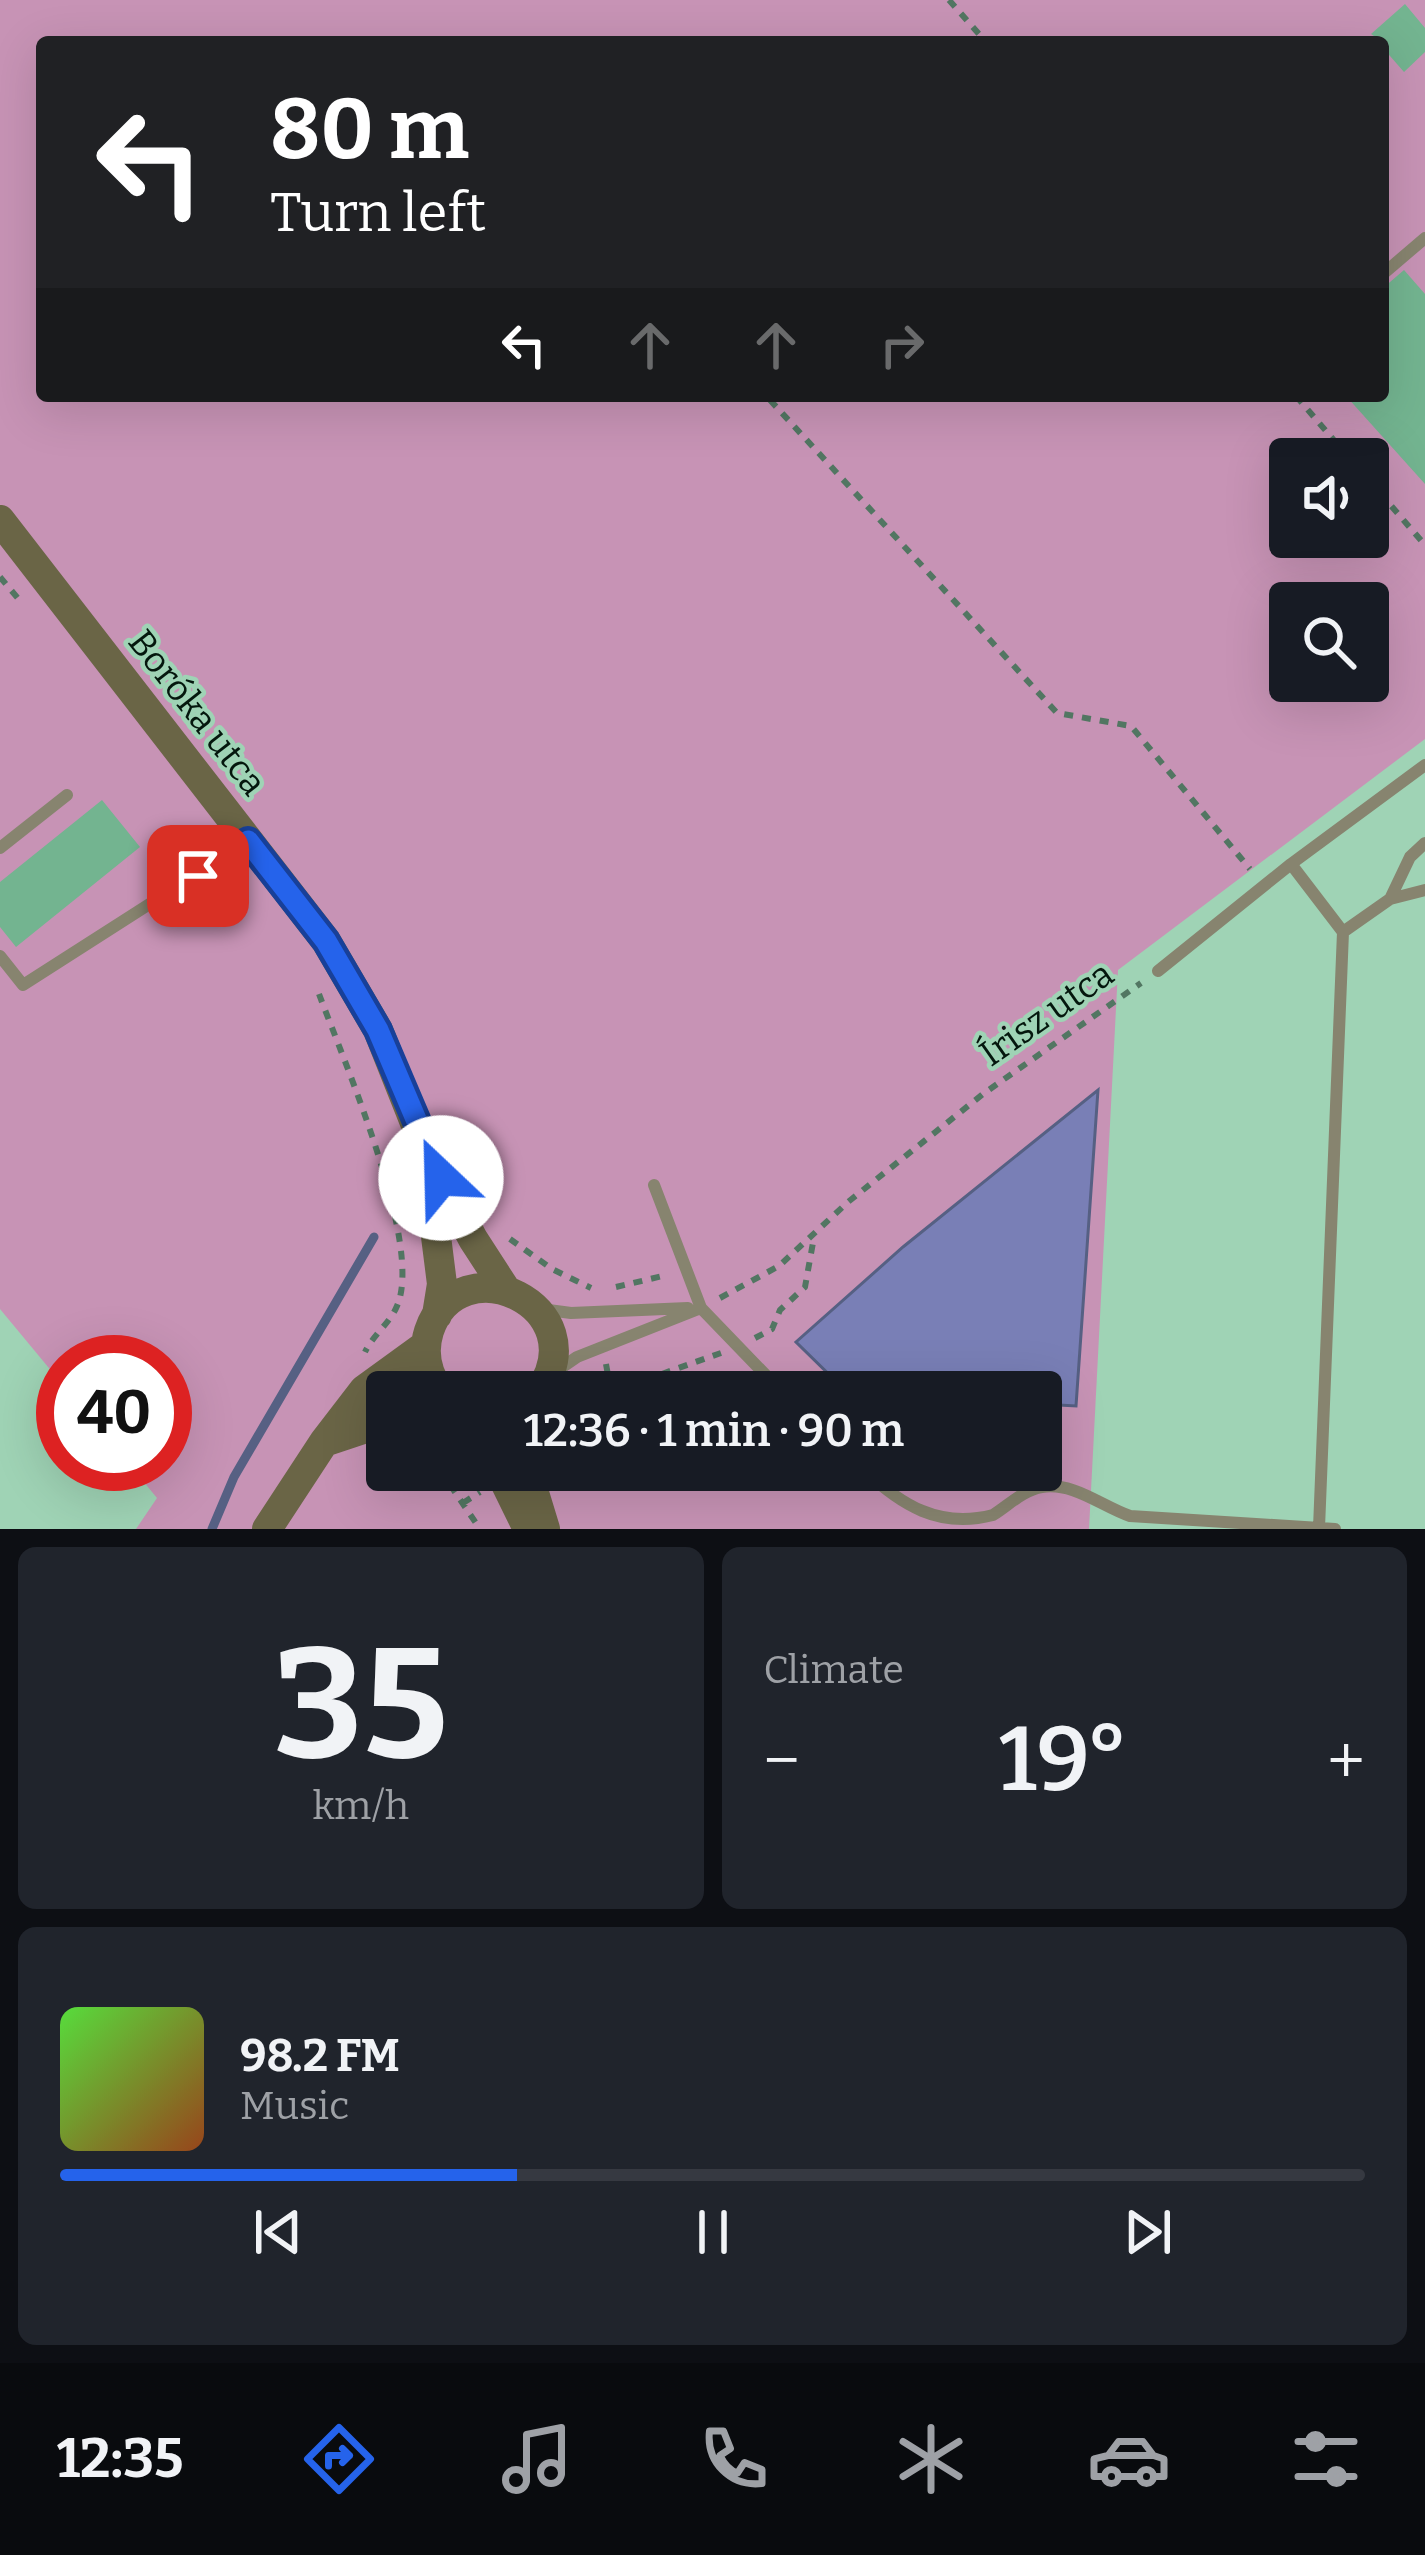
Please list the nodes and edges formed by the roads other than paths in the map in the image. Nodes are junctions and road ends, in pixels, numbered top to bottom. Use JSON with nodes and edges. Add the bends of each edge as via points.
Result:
{"nodes":[{"id":1,"x":1425,"y":238,"type":"edge"},
{"id":2,"x":1389,"y":269,"type":"edge"},
{"id":3,"x":0,"y":520,"type":"edge"},
{"id":4,"x":1425,"y":765,"type":"edge"},
{"id":5,"x":68,"y":795,"type":"dead end"},
{"id":6,"x":248,"y":841,"type":"junction"},
{"id":7,"x":1425,"y":843,"type":"edge"},
{"id":8,"x":0,"y":848,"type":"edge"},
{"id":9,"x":1291,"y":864,"type":"junction"},
{"id":10,"x":1425,"y":890,"type":"edge"},
{"id":11,"x":1390,"y":899,"type":"junction"},
{"id":12,"x":1343,"y":932,"type":"junction"},
{"id":13,"x":0,"y":956,"type":"edge"},
{"id":14,"x":1158,"y":971,"type":"road end"},
{"id":15,"x":424,"y":1148,"type":"junction"},
{"id":16,"x":654,"y":1184,"type":"dead end"},
{"id":17,"x":506,"y":1290,"type":"junction"},
{"id":18,"x":701,"y":1308,"type":"junction"},
{"id":19,"x":537,"y":1309,"type":"junction"},
{"id":20,"x":437,"y":1315,"type":"junction"},
{"id":21,"x":426,"y":1345,"type":"junction"},
{"id":22,"x":429,"y":1371,"type":"edge"},
{"id":23,"x":547,"y":1371,"type":"edge"},
{"id":24,"x":560,"y":1371,"type":"edge"},
{"id":25,"x":761,"y":1371,"type":"edge"},
{"id":26,"x":366,"y":1428,"type":"edge"},
{"id":27,"x":324,"y":1442,"type":"junction"},
{"id":28,"x":1062,"y":1486,"type":"edge"},
{"id":29,"x":509,"y":1491,"type":"edge"},
{"id":30,"x":533,"y":1491,"type":"edge"},
{"id":31,"x":886,"y":1491,"type":"edge"},
{"id":32,"x":1032,"y":1491,"type":"edge"},
{"id":33,"x":1318,"y":1528,"type":"edge"},
{"id":34,"x":268,"y":1529,"type":"edge"},
{"id":35,"x":528,"y":1529,"type":"edge"},
{"id":36,"x":545,"y":1529,"type":"edge"},
{"id":37,"x":1335,"y":1529,"type":"edge"}],
"edges":[{"from":1,"to":2,"type":"lane"},
{"from":3,"to":6,"type":"street","name":"Boróka utca"},
{"from":4,"to":9,"type":"lane","name":"Írisz utca"},
{"from":5,"to":8,"type":"lane"},
{"from":6,"to":13,"type":"lane","via":[[22,985]]},
{"from":6,"to":15,"type":"street","name":"Boróka utca","via":[[326,941],[368,1012]]},
{"from":7,"to":11,"type":"lane"},
{"from":9,"to":12,"type":"lane"},
{"from":9,"to":14,"type":"lane","name":"Írisz utca"},
{"from":10,"to":11,"type":"lane"},
{"from":11,"to":12,"type":"lane"},
{"from":12,"to":33,"type":"lane"},
{"from":15,"to":17,"type":"street","name":"Boróka utca"},
{"from":15,"to":20,"type":"street","name":"Boróka utca","via":[[440,1248]]},
{"from":16,"to":18,"type":"lane"},
{"from":17,"to":19,"type":"street"},
{"from":17,"to":20,"type":"street","via":[[467,1292]]},
{"from":18,"to":19,"type":"lane"},
{"from":18,"to":24,"type":"lane"},
{"from":18,"to":25,"type":"lane"},
{"from":19,"to":23,"type":"street","via":[[553,1347]]},
{"from":20,"to":21,"type":"street","name":"Boróka utca"},
{"from":21,"to":22,"type":"street"},
{"from":21,"to":27,"type":"street","via":[[364,1390]]},
{"from":26,"to":27,"type":"street"},
{"from":27,"to":34,"type":"street"},
{"from":28,"to":33,"type":"lane","via":[[1130,1516]]},
{"from":29,"to":35,"type":"street"},
{"from":30,"to":36,"type":"street"},
{"from":31,"to":32,"type":"lane","via":[[936,1526],[979,1522]]},
{"from":33,"to":37,"type":"lane"}]}
